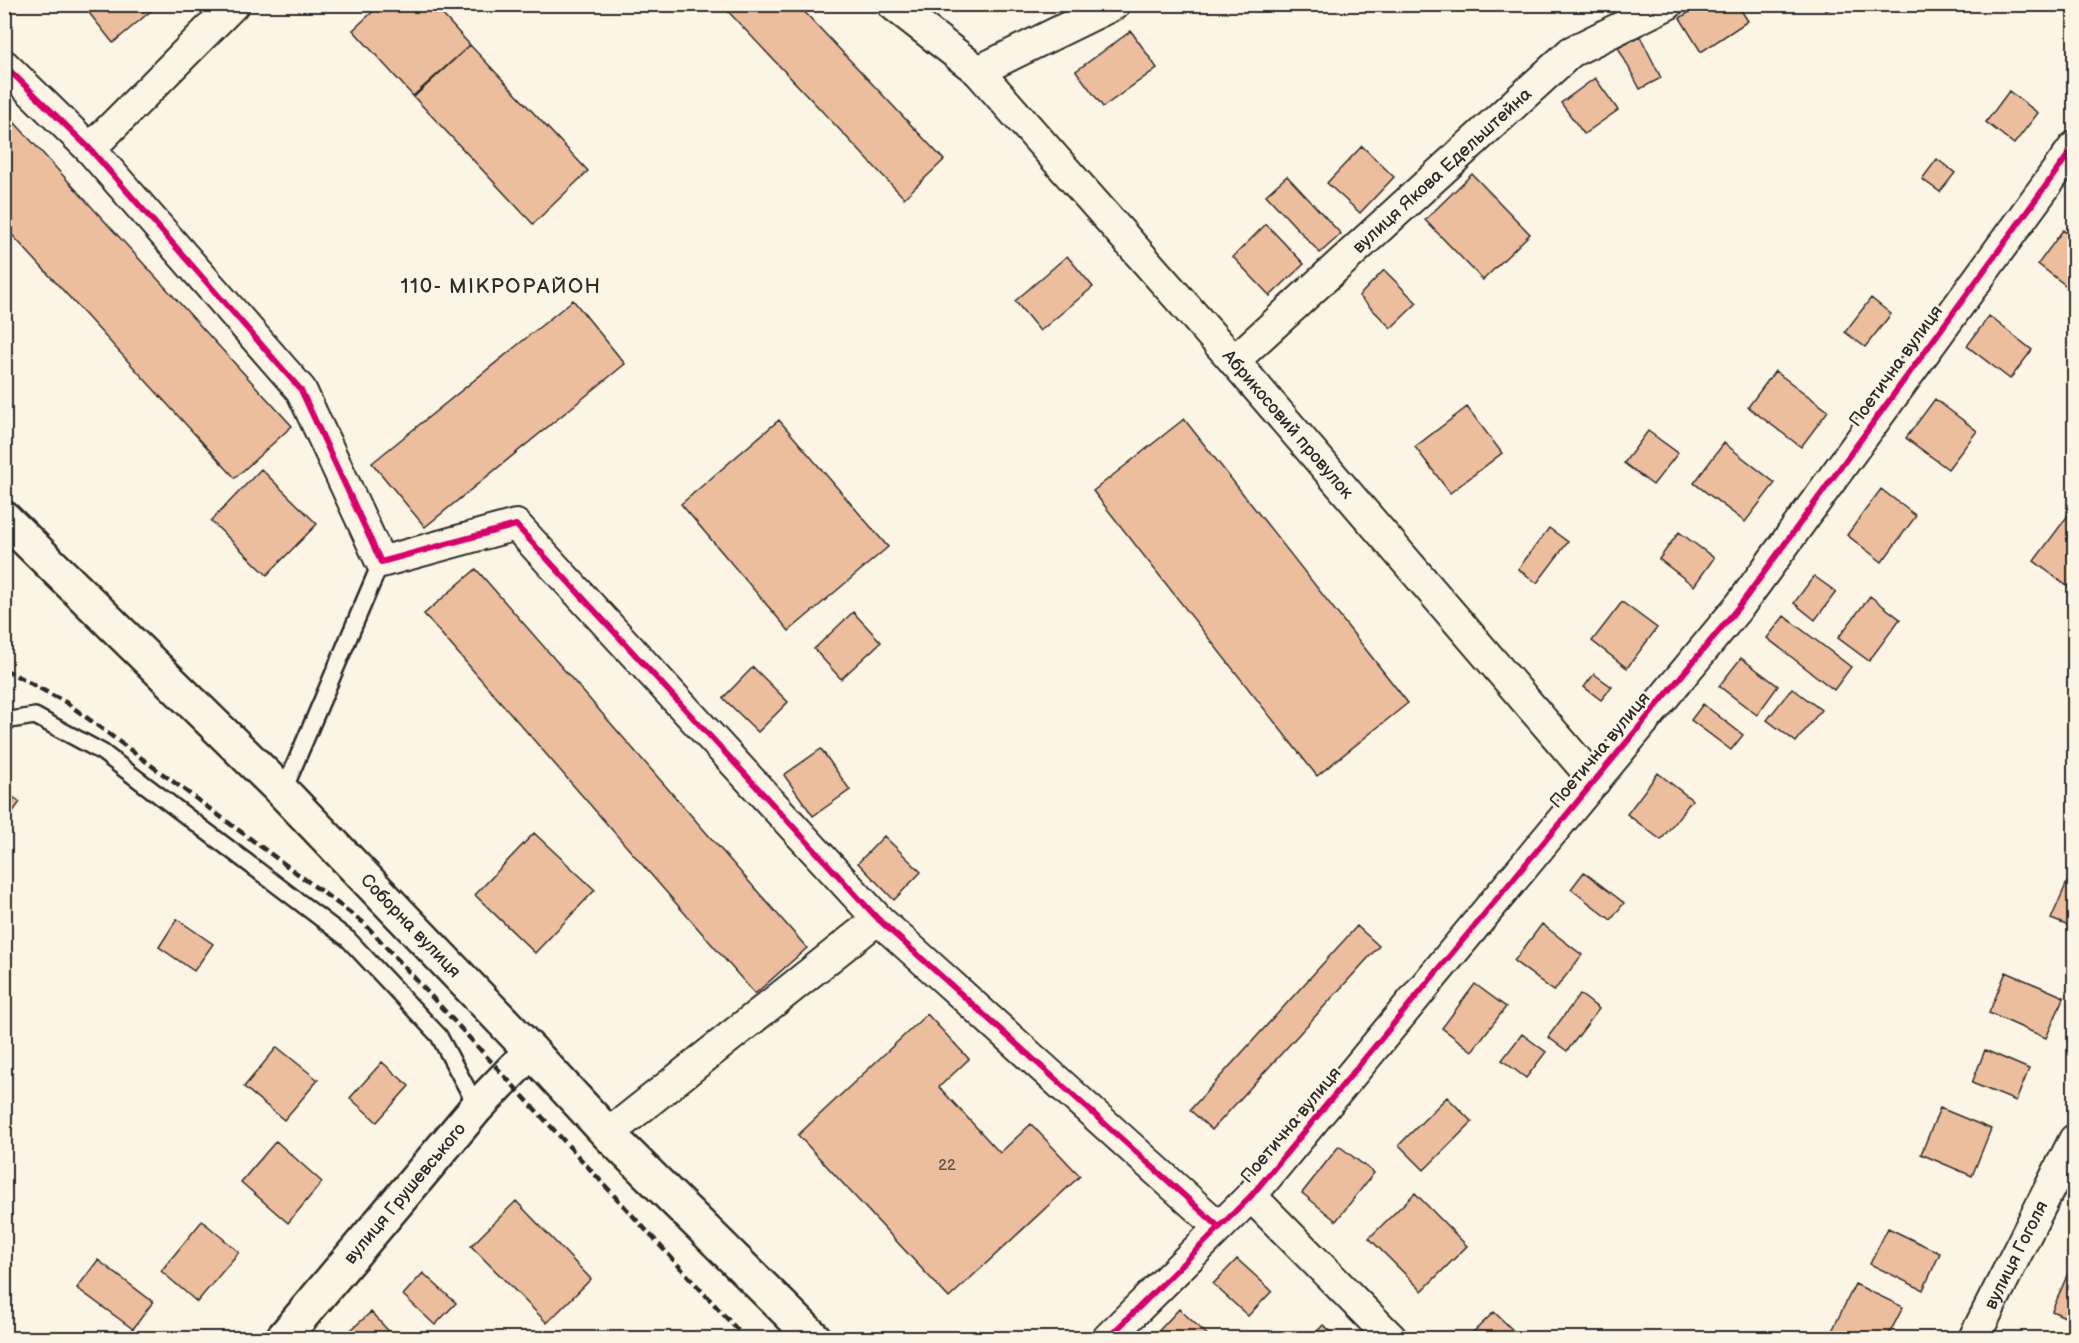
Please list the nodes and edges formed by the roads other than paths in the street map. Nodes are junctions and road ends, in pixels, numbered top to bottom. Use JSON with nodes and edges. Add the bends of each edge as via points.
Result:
{"nodes":[{"id":1,"x":234,"y":4,"type":"edge"},
{"id":2,"x":892,"y":4,"type":"edge"},
{"id":3,"x":1114,"y":4,"type":"edge"},
{"id":4,"x":1668,"y":4,"type":"edge"},
{"id":5,"x":4,"y":65,"type":"edge"},
{"id":6,"x":978,"y":70,"type":"junction"},
{"id":7,"x":2074,"y":147,"type":"edge"},
{"id":8,"x":90,"y":149,"type":"junction"},
{"id":9,"x":1234,"y":361,"type":"junction"},
{"id":10,"x":4,"y":518,"type":"edge"},
{"id":11,"x":381,"y":562,"type":"junction"},
{"id":12,"x":4,"y":721,"type":"edge"},
{"id":13,"x":1595,"y":781,"type":"junction"},
{"id":14,"x":283,"y":792,"type":"junction"},
{"id":15,"x":878,"y":919,"type":"junction"},
{"id":16,"x":531,"y":1051,"type":"junction"},
{"id":17,"x":477,"y":1107,"type":"junction"},
{"id":18,"x":608,"y":1134,"type":"junction"},
{"id":19,"x":2074,"y":1140,"type":"edge"},
{"id":20,"x":1251,"y":1196,"type":"junction"},
{"id":21,"x":1219,"y":1227,"type":"junction"},
{"id":22,"x":283,"y":1338,"type":"edge"},
{"id":23,"x":814,"y":1338,"type":"edge"},
{"id":24,"x":1108,"y":1338,"type":"edge"},
{"id":25,"x":1391,"y":1338,"type":"edge"},
{"id":26,"x":1974,"y":1338,"type":"edge"}],
"edges":[{"from":1,"to":8,"type":"street"},
{"from":2,"to":6,"type":"street","name":"Абрикосовий провулок"},
{"from":3,"to":6,"type":"street"},
{"from":4,"to":9,"type":"street","name":"вулиця Якова Едельштейна","via":[[1571,52]]},
{"from":5,"to":8,"type":"street"},
{"from":6,"to":9,"type":"street","name":"Абрикосовий провулок"},
{"from":7,"to":13,"type":"street","name":"Поетична вулиця","via":[[1741,604]]},
{"from":8,"to":11,"type":"street","via":[[301,390]]},
{"from":9,"to":13,"type":"street","name":"Абрикосовий провулок"},
{"from":10,"to":14,"type":"street","name":"Соборна вулиця"},
{"from":11,"to":14,"type":"lane"},
{"from":11,"to":15,"type":"street","via":[[516,525]]},
{"from":12,"to":17,"type":"lane","via":[[35,716],[102,752],[348,939],[439,1035]]},
{"from":13,"to":20,"type":"street","name":"Поетична вулиця"},
{"from":14,"to":16,"type":"street","name":"Соборна вулиця"},
{"from":15,"to":18,"type":"street"},
{"from":15,"to":21,"type":"street"},
{"from":16,"to":17,"type":"street","name":"вулиця Грушевського"},
{"from":16,"to":18,"type":"street","name":"Соборна вулиця"},
{"from":17,"to":22,"type":"street","name":"вулиця Грушевського"},
{"from":18,"to":23,"type":"street","name":"Соборна вулиця"},
{"from":19,"to":26,"type":"street","name":"вулиця Гоголя"},
{"from":20,"to":21,"type":"street","name":"Поетична вулиця"},
{"from":20,"to":25,"type":"street"},
{"from":21,"to":24,"type":"street","name":"Поетична вулиця"}]}
